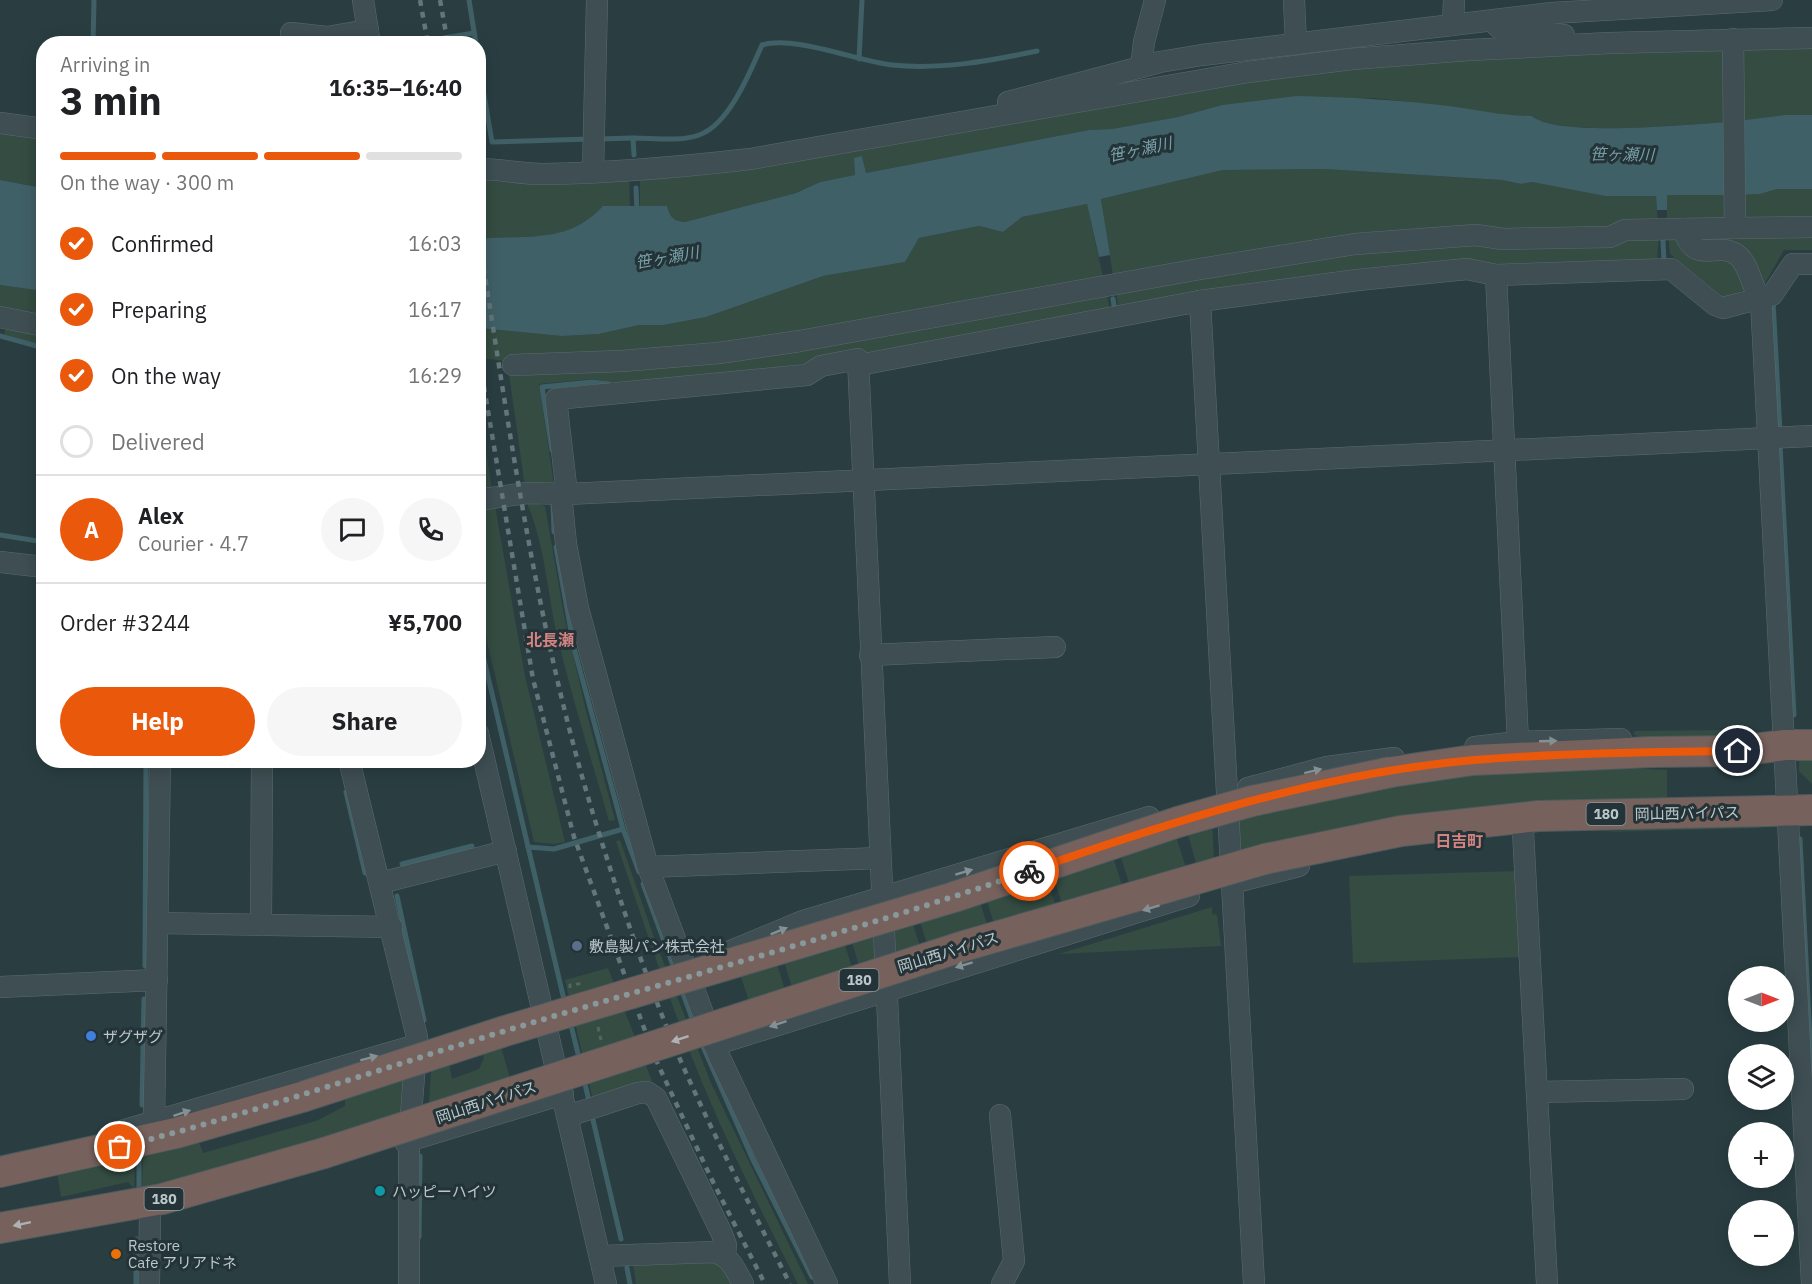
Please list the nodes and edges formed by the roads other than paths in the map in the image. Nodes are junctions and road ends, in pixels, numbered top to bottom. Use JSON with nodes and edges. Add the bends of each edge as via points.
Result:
{"nodes":[{"id":1,"x":363,"y":0,"type":"edge"},
{"id":2,"x":597,"y":0,"type":"edge"},
{"id":3,"x":1155,"y":0,"type":"edge"},
{"id":4,"x":1294,"y":0,"type":"edge"},
{"id":5,"x":1454,"y":0,"type":"edge"},
{"id":6,"x":1772,"y":0,"type":"edge"},
{"id":7,"x":1490,"y":20,"type":"junction"},
{"id":8,"x":1453,"y":25,"type":"junction"},
{"id":9,"x":291,"y":36,"type":"edge"},
{"id":10,"x":318,"y":36,"type":"edge"},
{"id":11,"x":369,"y":36,"type":"edge"},
{"id":12,"x":1812,"y":38,"type":"edge"},
{"id":13,"x":1733,"y":42,"type":"junction"},
{"id":14,"x":1296,"y":44,"type":"junction"},
{"id":15,"x":1598,"y":44,"type":"junction"},
{"id":16,"x":1141,"y":67,"type":"junction"},
{"id":17,"x":976,"y":119,"type":"junction"},
{"id":18,"x":0,"y":123,"type":"edge"},
{"id":19,"x":36,"y":128,"type":"edge"},
{"id":20,"x":486,"y":170,"type":"edge"},
{"id":21,"x":593,"y":172,"type":"junction"},
{"id":22,"x":1735,"y":226,"type":"junction"},
{"id":23,"x":1812,"y":227,"type":"edge"},
{"id":24,"x":1683,"y":230,"type":"junction"},
{"id":25,"x":1812,"y":264,"type":"edge"},
{"id":26,"x":1496,"y":275,"type":"junction"},
{"id":27,"x":1761,"y":300,"type":"junction"},
{"id":28,"x":1200,"y":301,"type":"junction"},
{"id":29,"x":0,"y":317,"type":"edge"},
{"id":30,"x":36,"y":324,"type":"edge"},
{"id":31,"x":513,"y":365,"type":"dead end"},
{"id":32,"x":859,"y":365,"type":"junction"},
{"id":33,"x":1812,"y":436,"type":"edge"},
{"id":34,"x":1767,"y":439,"type":"junction"},
{"id":35,"x":1503,"y":452,"type":"junction"},
{"id":36,"x":1209,"y":464,"type":"junction"},
{"id":37,"x":862,"y":479,"type":"junction"},
{"id":38,"x":559,"y":494,"type":"junction"},
{"id":39,"x":486,"y":499,"type":"edge"},
{"id":40,"x":0,"y":562,"type":"edge"},
{"id":41,"x":36,"y":566,"type":"edge"},
{"id":42,"x":1055,"y":647,"type":"dead end"},
{"id":43,"x":870,"y":655,"type":"junction"},
{"id":44,"x":1518,"y":742,"type":"junction"},
{"id":45,"x":1798,"y":745,"type":"edge"},
{"id":46,"x":1651,"y":752,"type":"junction"},
{"id":47,"x":486,"y":767,"type":"edge"},
{"id":48,"x":160,"y":768,"type":"edge"},
{"id":49,"x":262,"y":768,"type":"edge"},
{"id":50,"x":351,"y":768,"type":"edge"},
{"id":51,"x":1226,"y":794,"type":"junction"},
{"id":52,"x":1800,"y":811,"type":"edge"},
{"id":53,"x":1682,"y":812,"type":"junction"},
{"id":54,"x":1522,"y":831,"type":"junction"},
{"id":55,"x":506,"y":851,"type":"junction"},
{"id":56,"x":880,"y":858,"type":"junction"},
{"id":57,"x":648,"y":867,"type":"junction"},
{"id":58,"x":380,"y":882,"type":"junction"},
{"id":59,"x":1232,"y":883,"type":"junction"},
{"id":60,"x":883,"y":897,"type":"junction"},
{"id":61,"x":158,"y":923,"type":"junction"},
{"id":62,"x":261,"y":925,"type":"junction"},
{"id":63,"x":392,"y":927,"type":"junction"},
{"id":64,"x":686,"y":970,"type":"junction"},
{"id":65,"x":157,"y":980,"type":"junction"},
{"id":66,"x":0,"y":987,"type":"edge"},
{"id":67,"x":888,"y":989,"type":"junction"},
{"id":68,"x":542,"y":1007,"type":"junction"},
{"id":69,"x":417,"y":1045,"type":"junction"},
{"id":70,"x":714,"y":1045,"type":"junction"},
{"id":71,"x":1683,"y":1089,"type":"dead end"},
{"id":72,"x":1538,"y":1092,"type":"junction"},
{"id":73,"x":563,"y":1094,"type":"junction"},
{"id":74,"x":1000,"y":1115,"type":"dead end"},
{"id":75,"x":568,"y":1116,"type":"junction"},
{"id":76,"x":154,"y":1122,"type":"junction"},
{"id":77,"x":409,"y":1141,"type":"junction"},
{"id":78,"x":29,"y":1167,"type":"junction"},
{"id":79,"x":0,"y":1172,"type":"edge"},
{"id":80,"x":61,"y":1216,"type":"junction"},
{"id":81,"x":150,"y":1216,"type":"junction"},
{"id":82,"x":0,"y":1228,"type":"edge"},
{"id":83,"x":725,"y":1255,"type":"junction"},
{"id":84,"x":601,"y":1256,"type":"junction"},
{"id":85,"x":149,"y":1284,"type":"edge"},
{"id":86,"x":409,"y":1284,"type":"edge"},
{"id":87,"x":606,"y":1284,"type":"edge"},
{"id":88,"x":743,"y":1284,"type":"edge"},
{"id":89,"x":827,"y":1284,"type":"edge"},
{"id":90,"x":900,"y":1284,"type":"edge"},
{"id":91,"x":1002,"y":1284,"type":"edge"},
{"id":92,"x":1254,"y":1284,"type":"edge"},
{"id":93,"x":1547,"y":1284,"type":"edge"},
{"id":94,"x":1812,"y":1284,"type":"edge"}],
"edges":[{"from":1,"to":11,"type":"street"},
{"from":2,"to":21,"type":"street"},
{"from":3,"to":16,"type":"street"},
{"from":4,"to":14,"type":"street"},
{"from":5,"to":8,"type":"street"},
{"from":6,"to":7,"type":"street"},
{"from":7,"to":8,"type":"street"},
{"from":7,"to":15,"type":"street","via":[[1499,28],[1588,38]]},
{"from":8,"to":14,"type":"street"},
{"from":9,"to":10,"type":"street"},
{"from":12,"to":13,"type":"street"},
{"from":13,"to":15,"type":"street"},
{"from":13,"to":22,"type":"street"},
{"from":14,"to":16,"type":"street"},
{"from":15,"to":17,"type":"street","via":[[1469,50],[1248,72]]},
{"from":16,"to":17,"type":"street","via":[[1001,104]]},
{"from":17,"to":21,"type":"street","via":[[750,159],[680,168]]},
{"from":18,"to":19,"type":"street"},
{"from":20,"to":21,"type":"street","via":[[541,174]]},
{"from":22,"to":23,"type":"street"},
{"from":22,"to":24,"type":"street"},
{"from":24,"to":27,"type":"street","via":[[1692,247],[1700,251],[1739,256],[1752,289]]},
{"from":24,"to":31,"type":"street","via":[[1625,230],[1611,237],[1503,239],[1476,235],[1355,244],[719,353],[622,362]]},
{"from":25,"to":27,"type":"street","via":[[1793,264],[1772,295]]},
{"from":26,"to":27,"type":"street","via":[[1671,270],[1724,308]]},
{"from":26,"to":28,"type":"street","via":[[1467,269]]},
{"from":26,"to":35,"type":"street"},
{"from":27,"to":34,"type":"street"},
{"from":28,"to":32,"type":"street"},
{"from":28,"to":36,"type":"street"},
{"from":29,"to":30,"type":"street"},
{"from":32,"to":37,"type":"street"},
{"from":32,"to":38,"type":"street","via":[[858,359],[821,366],[807,375],[556,399]]},
{"from":33,"to":34,"type":"street"},
{"from":34,"to":35,"type":"street"},
{"from":34,"to":45,"type":"street"},
{"from":35,"to":36,"type":"street"},
{"from":35,"to":44,"type":"street"},
{"from":36,"to":37,"type":"street"},
{"from":36,"to":51,"type":"street"},
{"from":37,"to":38,"type":"street"},
{"from":37,"to":43,"type":"street"},
{"from":38,"to":39,"type":"street","via":[[527,493]]},
{"from":38,"to":57,"type":"street","via":[[578,608]]},
{"from":40,"to":41,"type":"street"},
{"from":42,"to":43,"type":"street"},
{"from":43,"to":56,"type":"street"},
{"from":44,"to":46,"type":"street","one_way":true,"via":[[1620,739],[1633,741]]},
{"from":51,"to":44,"type":"street","one_way":true,"via":[[1327,767]]},
{"from":45,"to":46,"type":"highway","via":[[1738,751]]},
{"from":45,"to":52,"type":"street"},
{"from":46,"to":78,"type":"highway","bridge":true,"via":[[1473,760],[1391,772],[1262,799],[1178,822],[954,897],[506,1030],[305,1096],[176,1133]]},
{"from":47,"to":55,"type":"street"},
{"from":48,"to":61,"type":"street"},
{"from":49,"to":62,"type":"street"},
{"from":50,"to":58,"type":"street"},
{"from":51,"to":59,"type":"street"},
{"from":60,"to":51,"type":"street","one_way":true},
{"from":52,"to":53,"type":"highway","name":"岡山西バイパス","number":"180"},
{"from":52,"to":94,"type":"street"},
{"from":53,"to":54,"type":"street","via":[[1605,826]]},
{"from":53,"to":80,"type":"highway","name":"岡山西バイパス","number":"180","one_way":true,"bridge":true,"via":[[1514,818],[1401,831],[1265,859],[964,946],[324,1153],[162,1199]]},
{"from":54,"to":59,"type":"street","via":[[1403,844]]},
{"from":54,"to":72,"type":"street"},
{"from":55,"to":58,"type":"street"},
{"from":55,"to":68,"type":"street"},
{"from":56,"to":57,"type":"street"},
{"from":56,"to":60,"type":"street"},
{"from":57,"to":64,"type":"street"},
{"from":58,"to":63,"type":"street"},
{"from":59,"to":67,"type":"street","one_way":true},
{"from":59,"to":92,"type":"street"},
{"from":64,"to":60,"type":"street","one_way":true,"via":[[803,921]]},
{"from":60,"to":67,"type":"street"},
{"from":61,"to":62,"type":"street"},
{"from":61,"to":65,"type":"street"},
{"from":62,"to":63,"type":"street"},
{"from":63,"to":69,"type":"street"},
{"from":64,"to":70,"type":"street"},
{"from":65,"to":66,"type":"street"},
{"from":65,"to":76,"type":"street"},
{"from":67,"to":70,"type":"street","one_way":true},
{"from":67,"to":90,"type":"street"},
{"from":68,"to":69,"type":"street"},
{"from":68,"to":73,"type":"street"},
{"from":76,"to":69,"type":"street","one_way":true},
{"from":69,"to":77,"type":"street"},
{"from":70,"to":89,"type":"street"},
{"from":71,"to":72,"type":"street"},
{"from":72,"to":93,"type":"street"},
{"from":73,"to":75,"type":"street"},
{"from":73,"to":77,"type":"street"},
{"from":74,"to":91,"type":"street","via":[[1014,1261]]},
{"from":75,"to":83,"type":"street","via":[[638,1093],[647,1092],[656,1098],[722,1234]]},
{"from":75,"to":84,"type":"street"},
{"from":76,"to":78,"type":"street","via":[[69,1144]]},
{"from":77,"to":81,"type":"street"},
{"from":77,"to":86,"type":"street"},
{"from":78,"to":79,"type":"highway"},
{"from":80,"to":81,"type":"street","via":[[104,1224]]},
{"from":80,"to":82,"type":"highway","name":"岡山西バイパス","number":"180","one_way":true},
{"from":81,"to":85,"type":"street"},
{"from":83,"to":84,"type":"street","via":[[714,1252]]},
{"from":83,"to":88,"type":"street"},
{"from":84,"to":87,"type":"street"}]}
